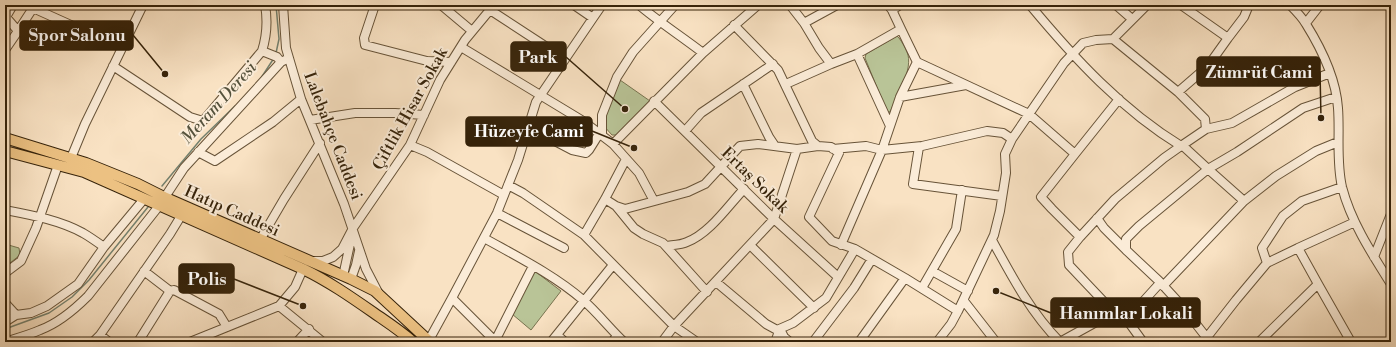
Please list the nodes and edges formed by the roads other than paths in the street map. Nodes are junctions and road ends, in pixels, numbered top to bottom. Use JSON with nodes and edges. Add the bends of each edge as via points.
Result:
{"nodes":[{"id":1,"x":13,"y":5,"type":"edge"},
{"id":2,"x":143,"y":5,"type":"edge"},
{"id":3,"x":265,"y":5,"type":"edge"},
{"id":4,"x":284,"y":5,"type":"edge"},
{"id":5,"x":375,"y":5,"type":"edge"},
{"id":6,"x":441,"y":5,"type":"edge"},
{"id":7,"x":574,"y":5,"type":"edge"},
{"id":8,"x":602,"y":5,"type":"edge"},
{"id":9,"x":639,"y":5,"type":"edge"},
{"id":10,"x":675,"y":5,"type":"edge"},
{"id":11,"x":758,"y":5,"type":"edge"},
{"id":12,"x":790,"y":5,"type":"edge"},
{"id":13,"x":837,"y":5,"type":"edge"},
{"id":14,"x":900,"y":5,"type":"edge"},
{"id":15,"x":1030,"y":5,"type":"edge"},
{"id":16,"x":1116,"y":5,"type":"edge"},
{"id":17,"x":1147,"y":5,"type":"edge"},
{"id":18,"x":1180,"y":5,"type":"edge"},
{"id":19,"x":1249,"y":5,"type":"edge"},
{"id":20,"x":1290,"y":5,"type":"edge"},
{"id":21,"x":1320,"y":5,"type":"edge"},
{"id":22,"x":32,"y":6,"type":"edge"},
{"id":23,"x":492,"y":8,"type":"edge"},
{"id":24,"x":890,"y":8,"type":"edge"},
{"id":25,"x":5,"y":16,"type":"edge"},
{"id":26,"x":592,"y":18,"type":"junction"},
{"id":27,"x":1132,"y":19,"type":"junction"},
{"id":28,"x":659,"y":22,"type":"junction"},
{"id":29,"x":804,"y":23,"type":"junction"},
{"id":30,"x":1306,"y":23,"type":"junction"},
{"id":31,"x":734,"y":25,"type":"junction"},
{"id":32,"x":18,"y":30,"type":"junction"},
{"id":33,"x":901,"y":30,"type":"junction"},
{"id":34,"x":472,"y":31,"type":"junction"},
{"id":35,"x":1113,"y":38,"type":"junction"},
{"id":36,"x":1228,"y":38,"type":"junction"},
{"id":37,"x":461,"y":47,"type":"junction"},
{"id":38,"x":122,"y":48,"type":"junction"},
{"id":39,"x":5,"y":50,"type":"edge"},
{"id":40,"x":265,"y":52,"type":"junction"},
{"id":41,"x":703,"y":53,"type":"junction"},
{"id":42,"x":857,"y":54,"type":"junction"},
{"id":43,"x":1072,"y":54,"type":"junction"},
{"id":44,"x":282,"y":59,"type":"junction"},
{"id":45,"x":565,"y":59,"type":"junction"},
{"id":46,"x":451,"y":62,"type":"junction"},
{"id":47,"x":917,"y":62,"type":"junction"},
{"id":48,"x":773,"y":64,"type":"junction"},
{"id":49,"x":831,"y":64,"type":"junction"},
{"id":50,"x":113,"y":66,"type":"junction"},
{"id":51,"x":1330,"y":73,"type":"junction"},
{"id":52,"x":743,"y":84,"type":"junction"},
{"id":53,"x":786,"y":84,"type":"junction"},
{"id":54,"x":966,"y":84,"type":"junction"},
{"id":55,"x":1178,"y":92,"type":"junction"},
{"id":56,"x":541,"y":95,"type":"junction"},
{"id":57,"x":900,"y":97,"type":"junction"},
{"id":58,"x":1336,"y":98,"type":"junction"},
{"id":59,"x":301,"y":99,"type":"junction"},
{"id":60,"x":1119,"y":99,"type":"junction"},
{"id":61,"x":654,"y":101,"type":"junction"},
{"id":62,"x":1029,"y":114,"type":"junction"},
{"id":63,"x":424,"y":115,"type":"junction"},
{"id":64,"x":310,"y":120,"type":"junction"},
{"id":65,"x":890,"y":126,"type":"junction"},
{"id":66,"x":528,"y":127,"type":"junction"},
{"id":67,"x":1206,"y":129,"type":"junction"},
{"id":68,"x":685,"y":131,"type":"junction"},
{"id":69,"x":601,"y":135,"type":"junction"},
{"id":70,"x":5,"y":138,"type":"edge"},
{"id":71,"x":1012,"y":139,"type":"junction"},
{"id":72,"x":1338,"y":142,"type":"junction"},
{"id":73,"x":320,"y":143,"type":"junction"},
{"id":74,"x":613,"y":144,"type":"junction"},
{"id":75,"x":410,"y":145,"type":"junction"},
{"id":76,"x":775,"y":146,"type":"junction"},
{"id":77,"x":818,"y":146,"type":"junction"},
{"id":78,"x":1181,"y":146,"type":"junction"},
{"id":79,"x":919,"y":147,"type":"junction"},
{"id":80,"x":797,"y":149,"type":"junction"},
{"id":81,"x":833,"y":149,"type":"junction"},
{"id":82,"x":882,"y":150,"type":"junction"},
{"id":83,"x":5,"y":151,"type":"edge"},
{"id":84,"x":198,"y":152,"type":"junction"},
{"id":85,"x":1075,"y":154,"type":"junction"},
{"id":86,"x":71,"y":158,"type":"junction"},
{"id":87,"x":626,"y":159,"type":"junction"},
{"id":88,"x":58,"y":165,"type":"junction"},
{"id":89,"x":720,"y":166,"type":"junction"},
{"id":90,"x":1208,"y":169,"type":"junction"},
{"id":91,"x":508,"y":185,"type":"junction"},
{"id":92,"x":1342,"y":187,"type":"junction"},
{"id":93,"x":744,"y":189,"type":"junction"},
{"id":94,"x":962,"y":190,"type":"junction"},
{"id":95,"x":504,"y":195,"type":"junction"},
{"id":96,"x":1002,"y":196,"type":"junction"},
{"id":97,"x":144,"y":199,"type":"junction"},
{"id":98,"x":605,"y":199,"type":"junction"},
{"id":99,"x":654,"y":201,"type":"junction"},
{"id":100,"x":1244,"y":201,"type":"junction"},
{"id":101,"x":162,"y":202,"type":"junction"},
{"id":102,"x":616,"y":206,"type":"junction"},
{"id":103,"x":5,"y":210,"type":"edge"},
{"id":104,"x":497,"y":213,"type":"junction"},
{"id":105,"x":1391,"y":214,"type":"edge"},
{"id":106,"x":181,"y":216,"type":"junction"},
{"id":107,"x":40,"y":217,"type":"junction"},
{"id":108,"x":1098,"y":218,"type":"junction"},
{"id":109,"x":774,"y":219,"type":"junction"},
{"id":110,"x":1355,"y":222,"type":"junction"},
{"id":111,"x":353,"y":228,"type":"junction"},
{"id":112,"x":584,"y":235,"type":"junction"},
{"id":113,"x":1080,"y":237,"type":"junction"},
{"id":114,"x":484,"y":238,"type":"junction"},
{"id":115,"x":260,"y":240,"type":"junction"},
{"id":116,"x":992,"y":240,"type":"junction"},
{"id":117,"x":841,"y":244,"type":"junction"},
{"id":118,"x":750,"y":245,"type":"junction"},
{"id":119,"x":104,"y":246,"type":"junction"},
{"id":120,"x":666,"y":246,"type":"junction"},
{"id":121,"x":564,"y":248,"type":"dead end"},
{"id":122,"x":1298,"y":248,"type":"junction"},
{"id":123,"x":359,"y":249,"type":"junction"},
{"id":124,"x":855,"y":250,"type":"junction"},
{"id":125,"x":1126,"y":250,"type":"junction"},
{"id":126,"x":1374,"y":257,"type":"junction"},
{"id":127,"x":872,"y":259,"type":"junction"},
{"id":128,"x":1267,"y":263,"type":"junction"},
{"id":129,"x":306,"y":265,"type":"junction"},
{"id":130,"x":613,"y":265,"type":"junction"},
{"id":131,"x":533,"y":266,"type":"junction"},
{"id":132,"x":144,"y":271,"type":"junction"},
{"id":133,"x":932,"y":271,"type":"junction"},
{"id":134,"x":5,"y":273,"type":"edge"},
{"id":135,"x":838,"y":277,"type":"junction"},
{"id":136,"x":347,"y":278,"type":"junction"},
{"id":137,"x":905,"y":278,"type":"junction"},
{"id":138,"x":716,"y":282,"type":"junction"},
{"id":139,"x":1162,"y":284,"type":"junction"},
{"id":140,"x":1318,"y":284,"type":"junction"},
{"id":141,"x":1391,"y":284,"type":"edge"},
{"id":142,"x":922,"y":288,"type":"junction"},
{"id":143,"x":170,"y":291,"type":"junction"},
{"id":144,"x":968,"y":291,"type":"junction"},
{"id":145,"x":707,"y":292,"type":"junction"},
{"id":146,"x":348,"y":295,"type":"junction"},
{"id":147,"x":382,"y":296,"type":"junction"},
{"id":148,"x":452,"y":298,"type":"junction"},
{"id":149,"x":584,"y":301,"type":"junction"},
{"id":150,"x":964,"y":301,"type":"junction"},
{"id":151,"x":5,"y":303,"type":"edge"},
{"id":152,"x":279,"y":306,"type":"junction"},
{"id":153,"x":814,"y":308,"type":"junction"},
{"id":154,"x":958,"y":311,"type":"junction"},
{"id":155,"x":372,"y":312,"type":"junction"},
{"id":156,"x":1122,"y":313,"type":"junction"},
{"id":157,"x":16,"y":315,"type":"junction"},
{"id":158,"x":1108,"y":318,"type":"junction"},
{"id":159,"x":5,"y":322,"type":"edge"},
{"id":160,"x":674,"y":326,"type":"junction"},
{"id":161,"x":227,"y":327,"type":"junction"},
{"id":162,"x":308,"y":329,"type":"junction"},
{"id":163,"x":780,"y":329,"type":"junction"},
{"id":164,"x":100,"y":335,"type":"junction"},
{"id":165,"x":557,"y":335,"type":"junction"},
{"id":166,"x":614,"y":339,"type":"edge"},
{"id":167,"x":430,"y":341,"type":"edge"},
{"id":168,"x":1207,"y":341,"type":"edge"},
{"id":169,"x":7,"y":342,"type":"edge"},
{"id":170,"x":93,"y":342,"type":"edge"},
{"id":171,"x":109,"y":342,"type":"edge"},
{"id":172,"x":138,"y":342,"type":"edge"},
{"id":173,"x":190,"y":342,"type":"edge"},
{"id":174,"x":297,"y":342,"type":"edge"},
{"id":175,"x":323,"y":342,"type":"edge"},
{"id":176,"x":413,"y":342,"type":"edge"},
{"id":177,"x":496,"y":342,"type":"edge"},
{"id":178,"x":551,"y":342,"type":"edge"},
{"id":179,"x":565,"y":342,"type":"edge"},
{"id":180,"x":624,"y":342,"type":"edge"},
{"id":181,"x":662,"y":342,"type":"edge"},
{"id":182,"x":697,"y":342,"type":"edge"},
{"id":183,"x":776,"y":342,"type":"edge"},
{"id":184,"x":790,"y":342,"type":"edge"},
{"id":185,"x":813,"y":342,"type":"edge"},
{"id":186,"x":859,"y":342,"type":"edge"},
{"id":187,"x":937,"y":342,"type":"edge"},
{"id":188,"x":996,"y":342,"type":"edge"},
{"id":189,"x":1060,"y":342,"type":"edge"},
{"id":190,"x":1143,"y":342,"type":"edge"},
{"id":191,"x":1259,"y":342,"type":"edge"},
{"id":192,"x":1351,"y":342,"type":"edge"}],
"edges":[{"from":1,"to":25,"type":"street"},
{"from":2,"to":38,"type":"street"},
{"from":3,"to":40,"type":"street","via":[[268,28]]},
{"from":4,"to":44,"type":"street","name":"Lalebahçe Caddesi","via":[[286,48]]},
{"from":5,"to":46,"type":"street","via":[[364,38],[365,45],[427,61]]},
{"from":6,"to":34,"type":"street"},
{"from":7,"to":26,"type":"street"},
{"from":8,"to":26,"type":"street"},
{"from":9,"to":28,"type":"street"},
{"from":10,"to":28,"type":"street"},
{"from":11,"to":31,"type":"street"},
{"from":12,"to":29,"type":"street"},
{"from":13,"to":29,"type":"street"},
{"from":14,"to":24,"type":"street"},
{"from":15,"to":43,"type":"street"},
{"from":16,"to":27,"type":"street"},
{"from":17,"to":27,"type":"street"},
{"from":18,"to":36,"type":"street"},
{"from":19,"to":36,"type":"street","via":[[1244,17]]},
{"from":20,"to":30,"type":"street"},
{"from":21,"to":30,"type":"street"},
{"from":22,"to":32,"type":"street"},
{"from":22,"to":38,"type":"street"},
{"from":23,"to":34,"type":"street","name":"Çiftlik Hisar Sokak"},
{"from":23,"to":45,"type":"street"},
{"from":24,"to":33,"type":"street"},
{"from":25,"to":32,"type":"street"},
{"from":26,"to":45,"type":"street"},
{"from":27,"to":35,"type":"street"},
{"from":28,"to":41,"type":"street"},
{"from":28,"to":69,"type":"street","via":[[633,52],[616,77],[602,115]]},
{"from":29,"to":49,"type":"street"},
{"from":30,"to":51,"type":"street"},
{"from":31,"to":41,"type":"street"},
{"from":31,"to":48,"type":"street"},
{"from":32,"to":39,"type":"street"},
{"from":33,"to":42,"type":"street"},
{"from":33,"to":47,"type":"street"},
{"from":34,"to":37,"type":"street","name":"Çiftlik Hisar Sokak"},
{"from":35,"to":43,"type":"street","via":[[1083,43]]},
{"from":35,"to":55,"type":"street"},
{"from":36,"to":55,"type":"street","via":[[1208,66]]},
{"from":37,"to":46,"type":"street","name":"Çiftlik Hisar Sokak"},
{"from":37,"to":56,"type":"street"},
{"from":38,"to":50,"type":"street"},
{"from":40,"to":44,"type":"street"},
{"from":40,"to":50,"type":"street","via":[[203,121],[190,117]]},
{"from":41,"to":61,"type":"street"},
{"from":42,"to":49,"type":"street"},
{"from":42,"to":65,"type":"street"},
{"from":43,"to":60,"type":"street"},
{"from":43,"to":62,"type":"street"},
{"from":44,"to":59,"type":"street","name":"Lalebahçe Caddesi"},
{"from":44,"to":84,"type":"street"},
{"from":45,"to":56,"type":"street"},
{"from":46,"to":63,"type":"street","name":"Çiftlik Hisar Sokak"},
{"from":47,"to":54,"type":"street"},
{"from":47,"to":57,"type":"street"},
{"from":48,"to":52,"type":"street"},
{"from":48,"to":53,"type":"street"},
{"from":49,"to":53,"type":"street"},
{"from":50,"to":86,"type":"street"},
{"from":51,"to":58,"type":"street"},
{"from":51,"to":67,"type":"street","via":[[1295,87],[1232,123]]},
{"from":52,"to":68,"type":"street","via":[[701,113]]},
{"from":52,"to":76,"type":"street"},
{"from":53,"to":77,"type":"street","via":[[812,141]]},
{"from":54,"to":57,"type":"street"},
{"from":54,"to":62,"type":"street"},
{"from":55,"to":67,"type":"street","via":[[1204,119]]},
{"from":56,"to":66,"type":"street"},
{"from":56,"to":69,"type":"street"},
{"from":57,"to":65,"type":"street"},
{"from":58,"to":72,"type":"street"},
{"from":58,"to":90,"type":"street","via":[[1303,108]]},
{"from":59,"to":64,"type":"street","name":"Lalebahçe Caddesi"},
{"from":59,"to":84,"type":"street","via":[[273,122],[215,161]]},
{"from":60,"to":78,"type":"street"},
{"from":60,"to":85,"type":"street"},
{"from":61,"to":68,"type":"street","name":"Ertaş Sokak"},
{"from":61,"to":74,"type":"street"},
{"from":62,"to":71,"type":"street"},
{"from":62,"to":85,"type":"street"},
{"from":63,"to":64,"type":"street","via":[[355,113]]},
{"from":63,"to":75,"type":"street","name":"Çiftlik Hisar Sokak"},
{"from":64,"to":73,"type":"street","name":"Lalebahçe Caddesi"},
{"from":65,"to":82,"type":"street"},
{"from":66,"to":69,"type":"street","via":[[572,150],[586,153]]},
{"from":66,"to":91,"type":"street"},
{"from":67,"to":78,"type":"street"},
{"from":68,"to":89,"type":"street","name":"Ertaş Sokak"},
{"from":69,"to":74,"type":"street"},
{"from":70,"to":86,"type":"main road","name":"Hatıp Caddesi"},
{"from":71,"to":79,"type":"street","via":[[1003,133],[987,131]]},
{"from":71,"to":96,"type":"street","via":[[1005,154],[1006,173]]},
{"from":72,"to":92,"type":"street"},
{"from":72,"to":100,"type":"street","via":[[1276,176]]},
{"from":73,"to":111,"type":"street","name":"Lalebahçe Caddesi"},
{"from":73,"to":115,"type":"street"},
{"from":74,"to":87,"type":"street"},
{"from":75,"to":95,"type":"street"},
{"from":75,"to":111,"type":"street","name":"Çiftlik Hisar Sokak"},
{"from":76,"to":80,"type":"street"},
{"from":76,"to":89,"type":"street","via":[[740,146]]},
{"from":77,"to":80,"type":"street"},
{"from":77,"to":81,"type":"street"},
{"from":78,"to":90,"type":"street"},
{"from":78,"to":108,"type":"street","via":[[1115,199]]},
{"from":79,"to":82,"type":"street"},
{"from":79,"to":94,"type":"street","via":[[913,184]]},
{"from":80,"to":109,"type":"street"},
{"from":81,"to":82,"type":"street","via":[[866,146]]},
{"from":81,"to":117,"type":"street","via":[[839,153],[809,217],[832,241]]},
{"from":82,"to":117,"type":"street"},
{"from":83,"to":88,"type":"main road","name":"Hatıp Caddesi"},
{"from":84,"to":101,"type":"street","via":[[184,168]]},
{"from":85,"to":113,"type":"street","via":[[1042,197]]},
{"from":86,"to":101,"type":"main road","name":"Hatıp Caddesi","via":[[138,184]]},
{"from":87,"to":98,"type":"street"},
{"from":87,"to":99,"type":"street","via":[[639,173]]},
{"from":88,"to":97,"type":"main road","name":"Hatıp Caddesi","via":[[84,172]]},
{"from":88,"to":107,"type":"street"},
{"from":89,"to":93,"type":"street","name":"Ertaş Sokak"},
{"from":89,"to":99,"type":"street","via":[[705,184],[688,192]]},
{"from":90,"to":100,"type":"street"},
{"from":90,"to":125,"type":"street","via":[[1138,226],[1126,239]]},
{"from":91,"to":95,"type":"street"},
{"from":91,"to":112,"type":"street"},
{"from":92,"to":110,"type":"street"},
{"from":92,"to":128,"type":"street","via":[[1302,201],[1283,216],[1262,248]]},
{"from":93,"to":109,"type":"street","name":"Ertaş Sokak"},
{"from":93,"to":120,"type":"street","via":[[699,236],[686,243]]},
{"from":94,"to":96,"type":"street"},
{"from":94,"to":133,"type":"street","via":[[956,229]]},
{"from":95,"to":104,"type":"street"},
{"from":96,"to":116,"type":"street"},
{"from":97,"to":101,"type":"main road","name":"Hatıp Caddesi"},
{"from":97,"to":119,"type":"street"},
{"from":98,"to":102,"type":"street"},
{"from":98,"to":112,"type":"street"},
{"from":99,"to":102,"type":"street","via":[[624,209]]},
{"from":100,"to":139,"type":"street"},
{"from":101,"to":106,"type":"main road","name":"Hatıp Caddesi"},
{"from":101,"to":115,"type":"main road","name":"Hatıp Caddesi"},
{"from":101,"to":169,"type":"street","via":[[88,296],[76,307],[63,318],[41,330]]},
{"from":102,"to":120,"type":"street","via":[[634,228]]},
{"from":103,"to":107,"type":"street"},
{"from":104,"to":114,"type":"street"},
{"from":104,"to":121,"type":"street"},
{"from":105,"to":126,"type":"street"},
{"from":106,"to":129,"type":"main road","name":"Hatıp Caddesi"},
{"from":106,"to":132,"type":"street"},
{"from":107,"to":119,"type":"street","via":[[82,233]]},
{"from":107,"to":134,"type":"street","via":[[21,261]]},
{"from":108,"to":113,"type":"street"},
{"from":108,"to":125,"type":"street","via":[[1104,228]]},
{"from":109,"to":118,"type":"street"},
{"from":109,"to":135,"type":"street","name":"Ertaş Sokak"},
{"from":110,"to":122,"type":"street"},
{"from":110,"to":126,"type":"street"},
{"from":111,"to":123,"type":"street","name":"Lalebahçe Caddesi"},
{"from":111,"to":129,"type":"street","name":"Çiftlik Hisar Sokak","via":[[342,249],[333,257]]},
{"from":111,"to":136,"type":"street"},
{"from":112,"to":130,"type":"street"},
{"from":113,"to":158,"type":"street","via":[[1068,252],[1069,265],[1105,303]]},
{"from":114,"to":131,"type":"street"},
{"from":114,"to":148,"type":"street"},
{"from":115,"to":129,"type":"main road","name":"Hatıp Caddesi"},
{"from":116,"to":144,"type":"street"},
{"from":116,"to":189,"type":"street","via":[[1038,316]]},
{"from":117,"to":124,"type":"street"},
{"from":118,"to":138,"type":"street"},
{"from":118,"to":153,"type":"street"},
{"from":119,"to":157,"type":"street","via":[[78,284],[47,306],[31,313]]},
{"from":120,"to":145,"type":"street"},
{"from":122,"to":128,"type":"street"},
{"from":122,"to":140,"type":"street"},
{"from":123,"to":136,"type":"street","via":[[356,265]]},
{"from":123,"to":147,"type":"street","name":"Lalebahçe Caddesi","via":[[366,269]]},
{"from":124,"to":127,"type":"street"},
{"from":124,"to":135,"type":"street"},
{"from":125,"to":139,"type":"street"},
{"from":126,"to":141,"type":"street"},
{"from":127,"to":137,"type":"street"},
{"from":127,"to":185,"type":"street","via":[[854,288]]},
{"from":128,"to":168,"type":"street","via":[[1236,300]]},
{"from":129,"to":136,"type":"main road","name":"Hatıp Caddesi"},
{"from":129,"to":146,"type":"main road","name":"Hatıp Caddesi","via":[[319,277]]},
{"from":129,"to":152,"type":"street","via":[[295,286]]},
{"from":130,"to":149,"type":"street"},
{"from":130,"to":160,"type":"street"},
{"from":131,"to":149,"type":"street"},
{"from":131,"to":177,"type":"street"},
{"from":132,"to":143,"type":"street"},
{"from":132,"to":164,"type":"street"},
{"from":133,"to":142,"type":"street"},
{"from":133,"to":144,"type":"street"},
{"from":135,"to":153,"type":"street","via":[[826,298]]},
{"from":136,"to":146,"type":"main road"},
{"from":136,"to":147,"type":"main road","name":"Hatıp Caddesi"},
{"from":137,"to":142,"type":"street"},
{"from":137,"to":186,"type":"street"},
{"from":138,"to":145,"type":"street"},
{"from":138,"to":163,"type":"street","via":[[766,324]]},
{"from":139,"to":156,"type":"street","via":[[1140,304]]},
{"from":139,"to":168,"type":"street","via":[[1182,306]]},
{"from":140,"to":191,"type":"street"},
{"from":140,"to":192,"type":"street"},
{"from":142,"to":154,"type":"street"},
{"from":143,"to":161,"type":"street","via":[[174,290],[219,314]]},
{"from":143,"to":172,"type":"street"},
{"from":144,"to":150,"type":"street"},
{"from":145,"to":160,"type":"street"},
{"from":146,"to":155,"type":"main road","name":"Hatıp Caddesi"},
{"from":147,"to":155,"type":"main road","via":[[371,296],[367,300]]},
{"from":147,"to":167,"type":"main road","name":"Hatıp Caddesi"},
{"from":148,"to":167,"type":"street"},
{"from":148,"to":177,"type":"street"},
{"from":149,"to":165,"type":"street"},
{"from":149,"to":166,"type":"street"},
{"from":150,"to":154,"type":"street"},
{"from":150,"to":188,"type":"street"},
{"from":151,"to":157,"type":"street"},
{"from":152,"to":161,"type":"street"},
{"from":152,"to":162,"type":"street"},
{"from":153,"to":163,"type":"street"},
{"from":154,"to":187,"type":"street"},
{"from":155,"to":176,"type":"main road","name":"Hatıp Caddesi"},
{"from":156,"to":158,"type":"street"},
{"from":156,"to":190,"type":"street"},
{"from":157,"to":159,"type":"street"},
{"from":158,"to":189,"type":"street"},
{"from":160,"to":181,"type":"street"},
{"from":160,"to":182,"type":"street"},
{"from":161,"to":173,"type":"street"},
{"from":162,"to":174,"type":"street"},
{"from":162,"to":175,"type":"street"},
{"from":163,"to":183,"type":"street"},
{"from":163,"to":184,"type":"street"},
{"from":164,"to":170,"type":"street"},
{"from":164,"to":171,"type":"street"},
{"from":165,"to":178,"type":"street"},
{"from":165,"to":179,"type":"street"},
{"from":166,"to":180,"type":"street"}]}
